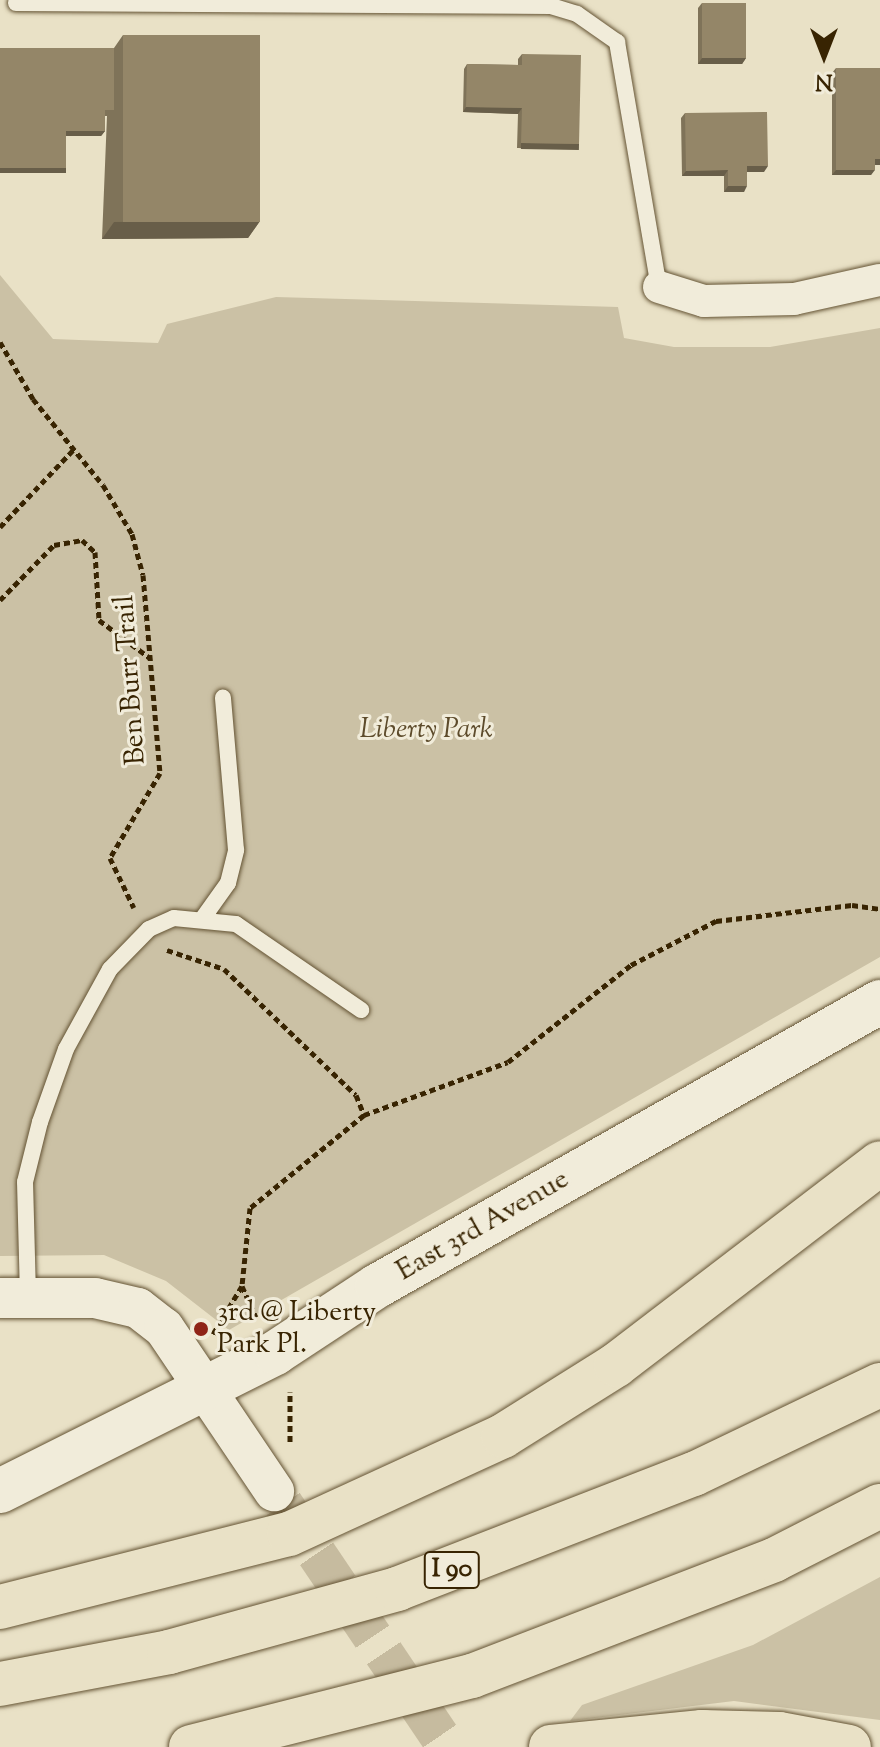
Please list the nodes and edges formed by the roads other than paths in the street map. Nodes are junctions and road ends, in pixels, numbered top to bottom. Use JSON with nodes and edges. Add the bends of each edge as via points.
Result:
{"nodes":[{"id":1,"x":16,"y":3,"type":"dead end"},
{"id":2,"x":880,"y":280,"type":"edge"},
{"id":3,"x":659,"y":287,"type":"joint"},
{"id":4,"x":223,"y":698,"type":"dead end"},
{"id":5,"x":203,"y":918,"type":"junction"},
{"id":6,"x":880,"y":1002,"type":"edge"},
{"id":7,"x":361,"y":1010,"type":"dead end"},
{"id":8,"x":880,"y":1163,"type":"edge"},
{"id":9,"x":14,"y":1298,"type":"edge"},
{"id":10,"x":880,"y":1385,"type":"edge"},
{"id":11,"x":209,"y":1389,"type":"junction"},
{"id":12,"x":0,"y":1491,"type":"edge"},
{"id":13,"x":274,"y":1491,"type":"tunnel mouth"},
{"id":14,"x":880,"y":1506,"type":"edge"},
{"id":15,"x":0,"y":1607,"type":"edge"},
{"id":16,"x":0,"y":1684,"type":"edge"},
{"id":17,"x":191,"y":1747,"type":"edge"},
{"id":18,"x":551,"y":1747,"type":"edge"},
{"id":19,"x":849,"y":1747,"type":"edge"}],
"edges":[{"from":1,"to":3,"type":"lane","via":[[551,6],[577,14],[617,42]]},
{"from":2,"to":3,"type":"street","via":[[794,299],[704,301]]},
{"from":4,"to":5,"type":"lane","via":[[236,850],[228,883]]},
{"from":5,"to":7,"type":"lane","via":[[236,924]]},
{"from":5,"to":9,"type":"lane","via":[[174,918],[149,929],[110,969],[66,1049],[25,1182]]},
{"from":6,"to":11,"type":"main road","name":"East 3rd Avenue"},
{"from":8,"to":15,"type":"highway","via":[[616,1365],[503,1436],[289,1534]]},
{"from":9,"to":11,"type":"street","via":[[95,1298],[138,1308],[164,1328]]},
{"from":10,"to":16,"type":"highway","number":"I 90","via":[[694,1474],[397,1589],[169,1652]]},
{"from":11,"to":12,"type":"main road","name":"East 3rd Avenue"},
{"from":11,"to":13,"type":"street"},
{"from":14,"to":17,"type":"highway","via":[[774,1560],[487,1671]]},
{"from":18,"to":19,"type":"highway","via":[[702,1732],[779,1734]]}]}
